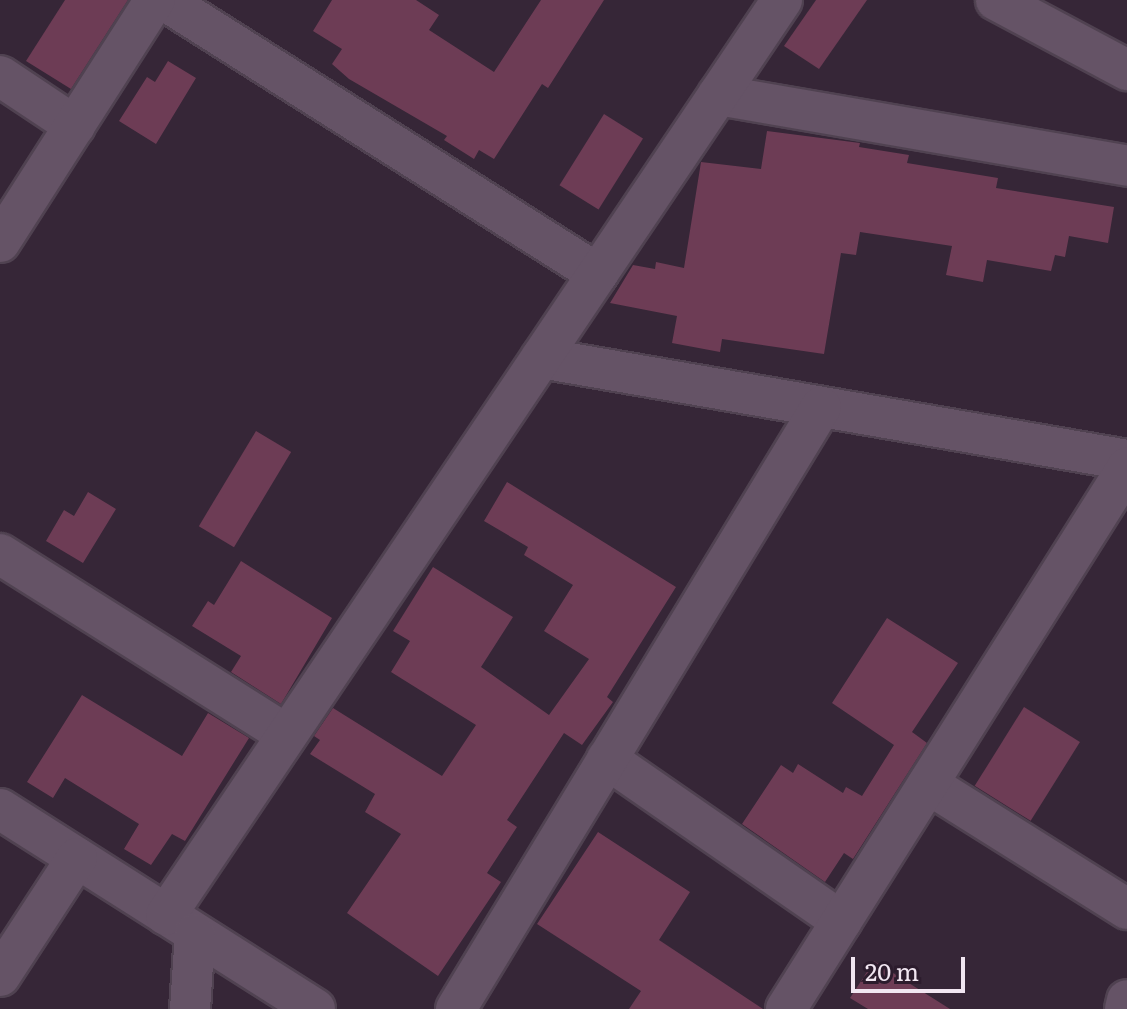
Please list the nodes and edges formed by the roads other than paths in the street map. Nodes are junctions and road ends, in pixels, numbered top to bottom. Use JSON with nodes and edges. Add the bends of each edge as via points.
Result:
{"nodes":[{"id":1,"x":155,"y":0,"type":"edge"},
{"id":2,"x":164,"y":0,"type":"edge"},
{"id":3,"x":782,"y":0,"type":"edge"},
{"id":4,"x":996,"y":0,"type":"edge"},
{"id":5,"x":1127,"y":70,"type":"edge"},
{"id":6,"x":0,"y":76,"type":"edge"},
{"id":7,"x":718,"y":95,"type":"junction"},
{"id":8,"x":75,"y":126,"type":"junction"},
{"id":9,"x":1127,"y":166,"type":"edge"},
{"id":10,"x":0,"y":242,"type":"edge"},
{"id":11,"x":598,"y":274,"type":"junction"},
{"id":12,"x":541,"y":358,"type":"junction"},
{"id":13,"x":821,"y":407,"type":"junction"},
{"id":14,"x":1127,"y":460,"type":"edge"},
{"id":15,"x":1127,"y":468,"type":"edge"},
{"id":16,"x":0,"y":554,"type":"edge"},
{"id":17,"x":287,"y":735,"type":"junction"},
{"id":18,"x":607,"y":759,"type":"junction"},
{"id":19,"x":928,"y":784,"type":"junction"},
{"id":20,"x":0,"y":809,"type":"edge"},
{"id":21,"x":77,"y":858,"type":"junction"},
{"id":22,"x":1127,"y":909,"type":"edge"},
{"id":23,"x":841,"y":921,"type":"junction"},
{"id":24,"x":181,"y":924,"type":"junction"},
{"id":25,"x":0,"y":976,"type":"edge"},
{"id":26,"x":1127,"y":1000,"type":"edge"},
{"id":27,"x":190,"y":1009,"type":"edge"},
{"id":28,"x":315,"y":1009,"type":"edge"},
{"id":29,"x":456,"y":1009,"type":"edge"},
{"id":30,"x":786,"y":1009,"type":"edge"},
{"id":31,"x":1125,"y":1009,"type":"edge"}],
"edges":[{"from":1,"to":8,"type":"street"},
{"from":2,"to":11,"type":"street"},
{"from":3,"to":7,"type":"street"},
{"from":4,"to":5,"type":"street"},
{"from":6,"to":8,"type":"street"},
{"from":7,"to":9,"type":"street"},
{"from":7,"to":11,"type":"street"},
{"from":8,"to":10,"type":"street"},
{"from":11,"to":12,"type":"street"},
{"from":12,"to":13,"type":"street"},
{"from":12,"to":17,"type":"street"},
{"from":13,"to":14,"type":"street"},
{"from":13,"to":18,"type":"street"},
{"from":15,"to":19,"type":"street"},
{"from":16,"to":17,"type":"street"},
{"from":17,"to":24,"type":"street"},
{"from":18,"to":23,"type":"street"},
{"from":18,"to":29,"type":"street"},
{"from":19,"to":22,"type":"street"},
{"from":19,"to":23,"type":"street"},
{"from":20,"to":21,"type":"street"},
{"from":21,"to":24,"type":"street"},
{"from":21,"to":25,"type":"street"},
{"from":23,"to":30,"type":"street"},
{"from":24,"to":27,"type":"street"},
{"from":24,"to":28,"type":"street"},
{"from":26,"to":31,"type":"street"}]}
